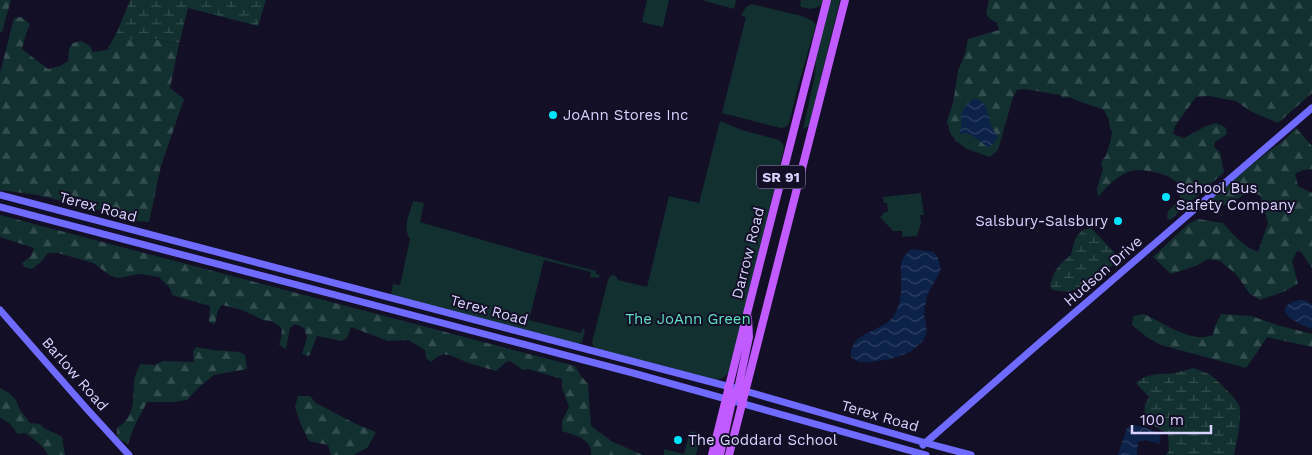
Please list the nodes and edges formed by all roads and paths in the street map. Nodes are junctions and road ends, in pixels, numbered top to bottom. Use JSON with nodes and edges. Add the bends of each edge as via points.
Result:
{"nodes":[{"id":1,"x":827,"y":0,"type":"edge"},
{"id":2,"x":845,"y":0,"type":"edge"},
{"id":3,"x":1312,"y":108,"type":"edge"},
{"id":4,"x":0,"y":195,"type":"edge"},
{"id":5,"x":0,"y":207,"type":"edge"},
{"id":6,"x":292,"y":272,"type":"junction"},
{"id":7,"x":289,"y":283,"type":"junction"},
{"id":8,"x":387,"y":297,"type":"junction"},
{"id":9,"x":384,"y":308,"type":"junction"},
{"id":10,"x":748,"y":308,"type":"junction"},
{"id":11,"x":0,"y":310,"type":"edge"},
{"id":12,"x":587,"y":350,"type":"junction"},
{"id":13,"x":585,"y":360,"type":"junction"},
{"id":14,"x":728,"y":387,"type":"junction"},
{"id":15,"x":742,"y":390,"type":"junction"},
{"id":16,"x":729,"y":400,"type":"junction"},
{"id":17,"x":743,"y":404,"type":"junction"},
{"id":18,"x":926,"y":443,"type":"junction"},
{"id":19,"x":914,"y":454,"type":"edge"},
{"id":20,"x":129,"y":455,"type":"edge"},
{"id":21,"x":712,"y":455,"type":"edge"},
{"id":22,"x":720,"y":455,"type":"edge"},
{"id":23,"x":730,"y":455,"type":"edge"},
{"id":24,"x":926,"y":455,"type":"edge"},
{"id":25,"x":971,"y":455,"type":"edge"}],
"edges":[{"from":1,"to":10,"type":"main road","name":"Darrow Road","number":"SR 91"},
{"from":2,"to":15,"type":"main road","name":"Darrow Road","number":"SR 91"},
{"from":3,"to":18,"type":"street","name":"Hudson Drive"},
{"from":4,"to":6,"type":"street","name":"Terex Road"},
{"from":5,"to":7,"type":"street","name":"Terex Road"},
{"from":6,"to":7,"type":"street"},
{"from":6,"to":8,"type":"street","name":"Terex Road"},
{"from":7,"to":9,"type":"street","name":"Terex Road"},
{"from":8,"to":9,"type":"street"},
{"from":8,"to":12,"type":"street","name":"Terex Road"},
{"from":9,"to":13,"type":"street","name":"Terex Road"},
{"from":10,"to":14,"type":"main road","name":"Darrow Road","number":"SR 91"},
{"from":10,"to":15,"type":"main road","via":[[749,337]]},
{"from":11,"to":20,"type":"street","name":"Barlow Road"},
{"from":12,"to":13,"type":"street"},
{"from":12,"to":14,"type":"street","name":"Terex Road"},
{"from":13,"to":16,"type":"street","name":"Terex Road"},
{"from":14,"to":15,"type":"street","name":"Terex Road"},
{"from":14,"to":16,"type":"main road","name":"Darrow Road","number":"SR 91"},
{"from":15,"to":17,"type":"main road","name":"Darrow Road","number":"SR 91"},
{"from":15,"to":18,"type":"street","name":"Terex Road"},
{"from":16,"to":17,"type":"street","name":"Terex Road"},
{"from":16,"to":21,"type":"main road","name":"Darrow Road","number":"SR 91"},
{"from":16,"to":22,"type":"main road"},
{"from":17,"to":19,"type":"street","name":"Terex Road"},
{"from":17,"to":23,"type":"main road","name":"Darrow Road","number":"SR 91"},
{"from":18,"to":19,"type":"street","name":"Hudson Drive"},
{"from":18,"to":25,"type":"street","name":"Terex Road"},
{"from":19,"to":24,"type":"street","name":"Terex Road"}]}
